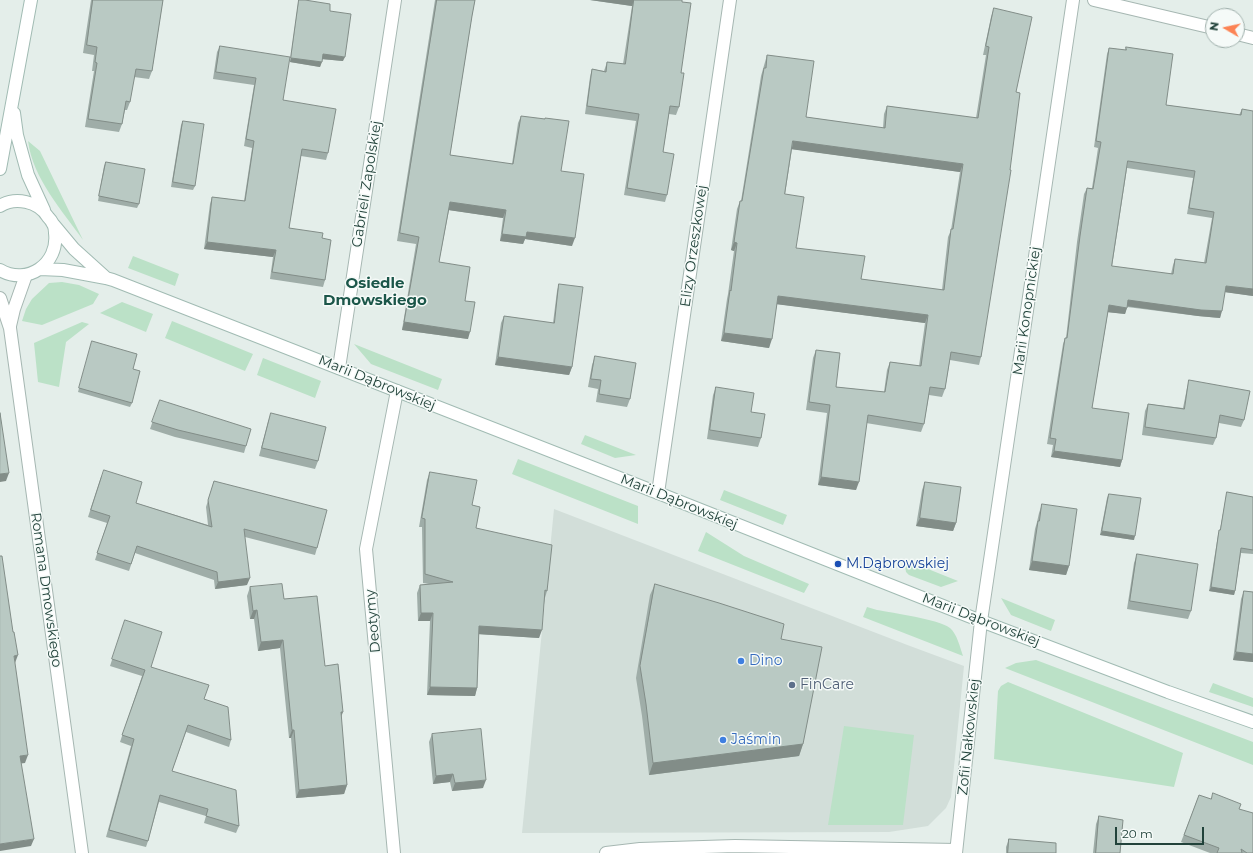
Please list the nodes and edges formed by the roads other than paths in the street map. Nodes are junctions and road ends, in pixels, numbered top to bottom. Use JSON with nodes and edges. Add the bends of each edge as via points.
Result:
{"nodes":[{"id":1,"x":31,"y":0,"type":"edge"},
{"id":2,"x":395,"y":0,"type":"edge"},
{"id":3,"x":730,"y":0,"type":"edge"},
{"id":4,"x":1073,"y":0,"type":"edge"},
{"id":5,"x":1094,"y":0,"type":"edge"},
{"id":6,"x":1205,"y":26,"type":"edge"},
{"id":7,"x":12,"y":100,"type":"junction"},
{"id":8,"x":0,"y":169,"type":"edge"},
{"id":9,"x":0,"y":206,"type":"edge"},
{"id":10,"x":44,"y":210,"type":"junction"},
{"id":11,"x":54,"y":225,"type":"junction"},
{"id":12,"x":40,"y":269,"type":"junction"},
{"id":13,"x":0,"y":270,"type":"edge"},
{"id":14,"x":26,"y":275,"type":"junction"},
{"id":15,"x":106,"y":278,"type":"junction"},
{"id":16,"x":0,"y":298,"type":"edge"},
{"id":17,"x":10,"y":328,"type":"junction"},
{"id":18,"x":339,"y":368,"type":"junction"},
{"id":19,"x":396,"y":391,"type":"junction"},
{"id":20,"x":658,"y":493,"type":"junction"},
{"id":21,"x":981,"y":621,"type":"junction"},
{"id":22,"x":1253,"y":722,"type":"edge"},
{"id":23,"x":640,"y":851,"type":"edge"},
{"id":24,"x":956,"y":852,"type":"edge"},
{"id":25,"x":82,"y":853,"type":"edge"},
{"id":26,"x":394,"y":853,"type":"edge"},
{"id":27,"x":606,"y":853,"type":"edge"}],
"edges":[{"from":1,"to":7,"type":"street"},
{"from":2,"to":18,"type":"street","name":"Gabrieli Zapolskiej"},
{"from":3,"to":20,"type":"street","name":"Elizy Orzeszkowej"},
{"from":4,"to":21,"type":"street","name":"Marii Konopnickiej"},
{"from":5,"to":6,"type":"street"},
{"from":7,"to":8,"type":"street"},
{"from":7,"to":10,"type":"street","via":[[16,135],[28,175]]},
{"from":9,"to":10,"type":"street","via":[[19,200],[33,203]]},
{"from":10,"to":11,"type":"street","name":"Marii Dąbrowskiej"},
{"from":11,"to":12,"type":"street","via":[[56,242],[53,253]]},
{"from":11,"to":15,"type":"street","name":"Marii Dąbrowskiej","via":[[74,249]]},
{"from":12,"to":14,"type":"street"},
{"from":12,"to":15,"type":"street","name":"Marii Dąbrowskiej","via":[[63,270]]},
{"from":13,"to":14,"type":"street","via":[[9,274]]},
{"from":14,"to":17,"type":"street","name":"Romana Dmowskiego"},
{"from":15,"to":18,"type":"street","name":"Marii Dąbrowskiej"},
{"from":16,"to":17,"type":"street","name":"Romana Dmowskiego"},
{"from":17,"to":25,"type":"street","name":"Romana Dmowskiego"},
{"from":18,"to":19,"type":"street","name":"Marii Dąbrowskiej"},
{"from":19,"to":20,"type":"street","name":"Marii Dąbrowskiej"},
{"from":19,"to":26,"type":"street","name":"Deotymy","via":[[366,549]]},
{"from":20,"to":21,"type":"street","name":"Marii Dąbrowskiej"},
{"from":21,"to":22,"type":"street","name":"Marii Dąbrowskiej"},
{"from":21,"to":24,"type":"street","name":"Zofii Nałkowskiej"},
{"from":23,"to":24,"type":"street","via":[[735,846]]},
{"from":23,"to":27,"type":"street"}]}
